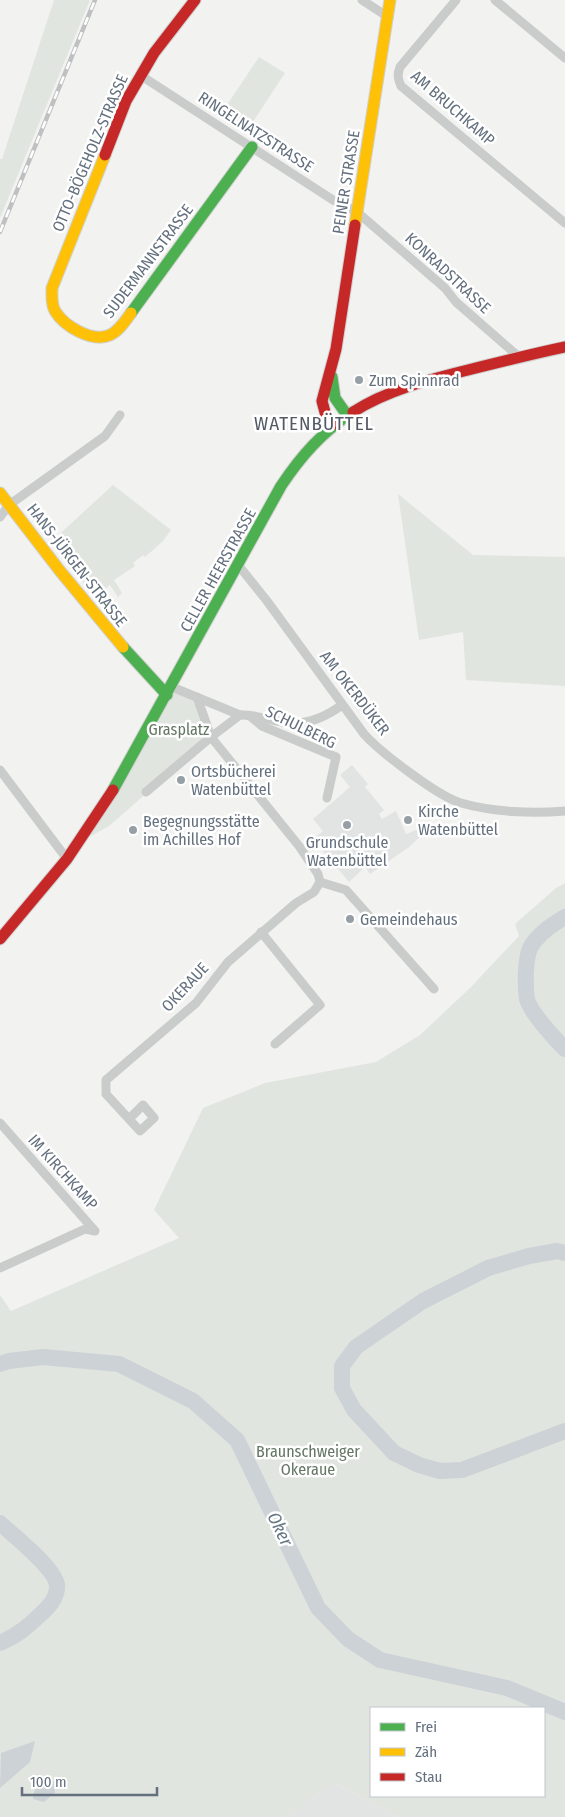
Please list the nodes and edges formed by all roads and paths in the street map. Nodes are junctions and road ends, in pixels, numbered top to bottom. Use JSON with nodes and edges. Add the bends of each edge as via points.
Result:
{"nodes":[{"id":1,"x":196,"y":0,"type":"edge"},
{"id":2,"x":362,"y":0,"type":"edge"},
{"id":3,"x":390,"y":0,"type":"edge"},
{"id":4,"x":456,"y":0,"type":"edge"},
{"id":5,"x":495,"y":0,"type":"edge"},
{"id":6,"x":388,"y":16,"type":"junction"},
{"id":7,"x":565,"y":58,"type":"edge"},
{"id":8,"x":140,"y":75,"type":"junction"},
{"id":9,"x":252,"y":147,"type":"junction"},
{"id":10,"x":357,"y":212,"type":"junction"},
{"id":11,"x":565,"y":223,"type":"edge"},
{"id":12,"x":52,"y":304,"type":"joint"},
{"id":13,"x":565,"y":347,"type":"edge"},
{"id":14,"x":519,"y":357,"type":"junction"},
{"id":15,"x":332,"y":370,"type":"junction"},
{"id":16,"x":120,"y":415,"type":"dead end"},
{"id":17,"x":346,"y":415,"type":"junction"},
{"id":18,"x":334,"y":424,"type":"junction"},
{"id":19,"x":0,"y":493,"type":"edge"},
{"id":20,"x":9,"y":505,"type":"junction"},
{"id":21,"x":0,"y":517,"type":"edge"},
{"id":22,"x":239,"y":566,"type":"junction"},
{"id":23,"x":169,"y":691,"type":"junction"},
{"id":24,"x":197,"y":697,"type":"junction"},
{"id":25,"x":342,"y":704,"type":"junction"},
{"id":26,"x":244,"y":715,"type":"junction"},
{"id":27,"x":211,"y":737,"type":"junction"},
{"id":28,"x":0,"y":770,"type":"edge"},
{"id":29,"x":146,"y":792,"type":"dead end"},
{"id":30,"x":327,"y":798,"type":"dead end"},
{"id":31,"x":565,"y":811,"type":"edge"},
{"id":32,"x":67,"y":859,"type":"junction"},
{"id":33,"x":320,"y":882,"type":"junction"},
{"id":34,"x":260,"y":932,"type":"junction"},
{"id":35,"x":0,"y":939,"type":"edge"},
{"id":36,"x":434,"y":989,"type":"dead end"},
{"id":37,"x":275,"y":1044,"type":"dead end"},
{"id":38,"x":129,"y":1119,"type":"dead end"},
{"id":39,"x":0,"y":1124,"type":"edge"},
{"id":40,"x":0,"y":1268,"type":"edge"}],
"edges":[{"from":1,"to":8,"type":"main road","name":"OTTO-BÖGEHOLZ-STRASSE"},
{"from":2,"to":6,"type":"street"},
{"from":3,"to":6,"type":"main road","name":"PEINER STRASSE"},
{"from":4,"to":11,"type":"street","name":"AM BRUCHKAMP","via":[[400,67],[398,80],[401,86]]},
{"from":5,"to":7,"type":"street"},
{"from":6,"to":10,"type":"main road","name":"PEINER STRASSE"},
{"from":8,"to":9,"type":"street","name":"RINGELNATZSTRASSE"},
{"from":8,"to":12,"type":"main road","name":"OTTO-BÖGEHOLZ-STRASSE","via":[[126,101],[61,264],[52,288]]},
{"from":9,"to":10,"type":"street","name":"RINGELNATZSTRASSE"},
{"from":9,"to":12,"type":"main road","name":"SUDERMANNSTRASSE","via":[[117,330],[107,336],[91,336],[64,321]]},
{"from":10,"to":14,"type":"street","name":"KONRADSTRASSE"},
{"from":10,"to":15,"type":"main road","name":"PEINER STRASSE"},
{"from":13,"to":14,"type":"main road","name":"CELLER HEERSTRASSE"},
{"from":14,"to":17,"type":"main road","name":"CELLER HEERSTRASSE","via":[[404,388]]},
{"from":15,"to":17,"type":"main road","name":"PEINER STRASSE","via":[[332,391]]},
{"from":15,"to":18,"type":"main road","name":"PEINER STRASSE","via":[[322,402],[326,416]]},
{"from":16,"to":20,"type":"street","via":[[105,436]]},
{"from":17,"to":18,"type":"main road","name":"CELLER HEERSTRASSE"},
{"from":18,"to":22,"type":"main road","name":"CELLER HEERSTRASSE","via":[[294,466]]},
{"from":19,"to":20,"type":"main road","name":"HANS-JÜRGEN-STRASSE"},
{"from":20,"to":21,"type":"street"},
{"from":20,"to":23,"type":"main road","name":"HANS-JÜRGEN-STRASSE","via":[[130,656]]},
{"from":22,"to":23,"type":"main road","name":"CELLER HEERSTRASSE"},
{"from":22,"to":25,"type":"street","name":"AM OKERDÜKER"},
{"from":23,"to":24,"type":"street"},
{"from":23,"to":32,"type":"main road","name":"CELLER HEERSTRASSE","via":[[120,780]]},
{"from":24,"to":26,"type":"street"},
{"from":24,"to":27,"type":"street"},
{"from":25,"to":26,"type":"street","name":"SCHULBERG","via":[[330,713],[302,722],[288,723]]},
{"from":25,"to":31,"type":"street","name":"AM OKERDÜKER","via":[[374,746],[428,785],[460,803],[533,812]]},
{"from":26,"to":27,"type":"street"},
{"from":26,"to":30,"type":"street","name":"SCHULBERG","via":[[262,726],[336,757]]},
{"from":27,"to":29,"type":"street"},
{"from":27,"to":33,"type":"street","via":[[299,846]]},
{"from":28,"to":32,"type":"street"},
{"from":32,"to":35,"type":"main road","name":"CELLER HEERSTRASSE"},
{"from":33,"to":34,"type":"street","name":"OKERAUE","via":[[314,892]]},
{"from":33,"to":36,"type":"street","via":[[346,890]]},
{"from":34,"to":37,"type":"street","via":[[320,1005]]},
{"from":34,"to":38,"type":"street","name":"OKERAUE","via":[[228,962],[196,1003],[106,1080],[106,1094]]},
{"from":39,"to":40,"type":"street","name":"IM KIRCHKAMP","via":[[95,1231],[85,1229]]}]}
